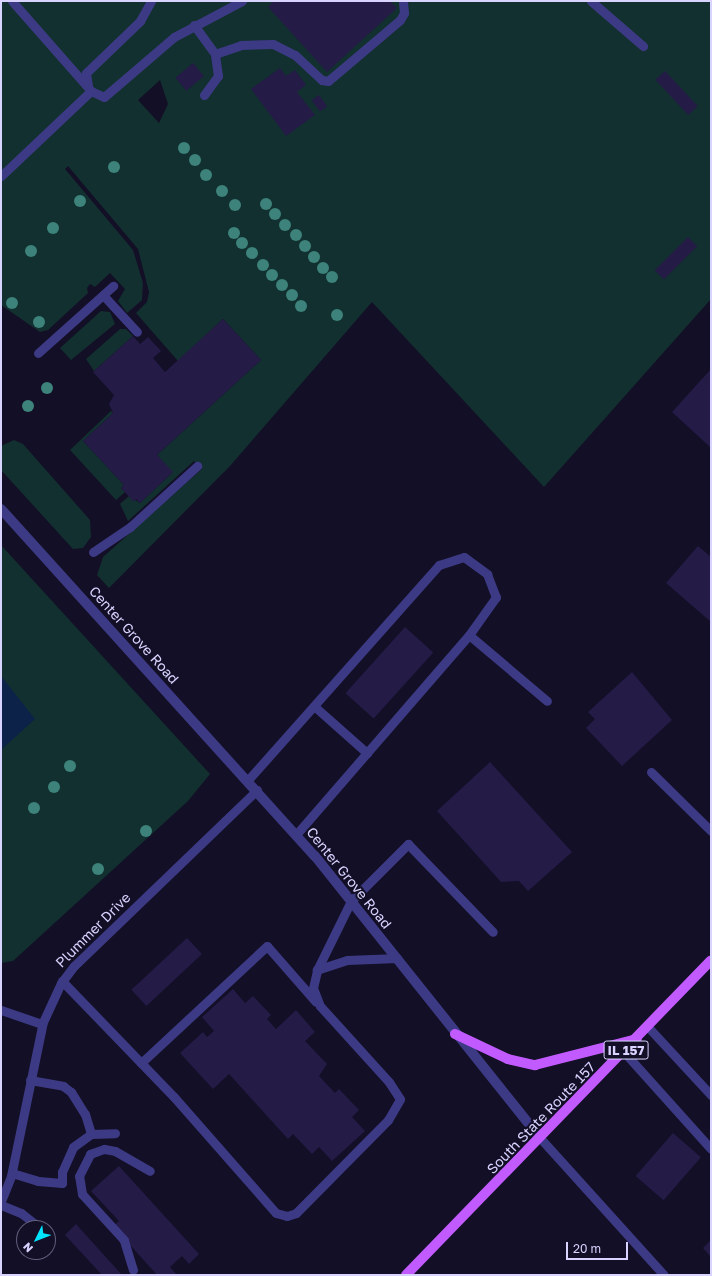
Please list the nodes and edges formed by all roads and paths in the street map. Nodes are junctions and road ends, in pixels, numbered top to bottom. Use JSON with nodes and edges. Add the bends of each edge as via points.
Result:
{"nodes":[{"id":1,"x":12,"y":1,"type":"edge"},
{"id":2,"x":151,"y":1,"type":"edge"},
{"id":3,"x":242,"y":1,"type":"edge"},
{"id":4,"x":403,"y":1,"type":"edge"},
{"id":5,"x":591,"y":1,"type":"edge"},
{"id":6,"x":194,"y":25,"type":"junction"},
{"id":7,"x":643,"y":46,"type":"dead end"},
{"id":8,"x":215,"y":54,"type":"junction"},
{"id":9,"x":91,"y":91,"type":"junction"},
{"id":10,"x":204,"y":95,"type":"dead end"},
{"id":11,"x":1,"y":176,"type":"edge"},
{"id":12,"x":113,"y":286,"type":"dead end"},
{"id":13,"x":103,"y":295,"type":"junction"},
{"id":14,"x":137,"y":332,"type":"dead end"},
{"id":15,"x":38,"y":353,"type":"dead end"},
{"id":16,"x":196,"y":466,"type":"dead end"},
{"id":17,"x":1,"y":509,"type":"edge"},
{"id":18,"x":93,"y":552,"type":"dead end"},
{"id":19,"x":469,"y":635,"type":"junction"},
{"id":20,"x":547,"y":701,"type":"dead end"},
{"id":21,"x":314,"y":706,"type":"junction"},
{"id":22,"x":367,"y":753,"type":"junction"},
{"id":23,"x":651,"y":772,"type":"dead end"},
{"id":24,"x":248,"y":780,"type":"junction"},
{"id":25,"x":257,"y":790,"type":"junction"},
{"id":26,"x":711,"y":831,"type":"edge"},
{"id":27,"x":296,"y":835,"type":"junction"},
{"id":28,"x":350,"y":901,"type":"junction"},
{"id":29,"x":494,"y":932,"type":"dead end"},
{"id":30,"x":397,"y":958,"type":"junction"},
{"id":31,"x":711,"y":960,"type":"edge"},
{"id":32,"x":317,"y":970,"type":"junction"},
{"id":33,"x":62,"y":981,"type":"junction"},
{"id":34,"x":320,"y":1006,"type":"junction"},
{"id":35,"x":1,"y":1010,"type":"edge"},
{"id":36,"x":42,"y":1024,"type":"junction"},
{"id":37,"x":648,"y":1027,"type":"junction"},
{"id":38,"x":456,"y":1034,"type":"junction"},
{"id":39,"x":637,"y":1039,"type":"junction"},
{"id":40,"x":624,"y":1052,"type":"junction"},
{"id":41,"x":141,"y":1063,"type":"junction"},
{"id":42,"x":30,"y":1080,"type":"junction"},
{"id":43,"x":711,"y":1095,"type":"edge"},
{"id":44,"x":115,"y":1133,"type":"dead end"},
{"id":45,"x":90,"y":1134,"type":"junction"},
{"id":46,"x":541,"y":1139,"type":"junction"},
{"id":47,"x":711,"y":1149,"type":"edge"},
{"id":48,"x":150,"y":1171,"type":"dead end"},
{"id":49,"x":12,"y":1172,"type":"junction"},
{"id":50,"x":1,"y":1201,"type":"edge"},
{"id":51,"x":1,"y":1205,"type":"edge"},
{"id":52,"x":30,"y":1220,"type":"edge"},
{"id":53,"x":133,"y":1270,"type":"dead end"},
{"id":54,"x":406,"y":1275,"type":"edge"},
{"id":55,"x":664,"y":1275,"type":"edge"}],
"edges":[{"from":1,"to":9,"type":"lane"},
{"from":2,"to":9,"type":"lane","via":[[140,21],[86,73]]},
{"from":3,"to":6,"type":"lane"},
{"from":4,"to":8,"type":"lane","via":[[404,13],[400,20],[332,80],[322,80],[295,55],[273,44],[241,45]]},
{"from":5,"to":7,"type":"lane"},
{"from":6,"to":8,"type":"lane"},
{"from":6,"to":9,"type":"lane","via":[[161,47],[108,96]]},
{"from":8,"to":10,"type":"lane","via":[[219,65],[218,76]]},
{"from":9,"to":11,"type":"lane"},
{"from":12,"to":13,"type":"lane"},
{"from":13,"to":14,"type":"lane"},
{"from":13,"to":15,"type":"lane"},
{"from":16,"to":18,"type":"lane","via":[[130,527]]},
{"from":17,"to":24,"type":"street","name":"Center Grove Road"},
{"from":19,"to":20,"type":"lane"},
{"from":19,"to":21,"type":"lane","via":[[496,597],[487,574],[464,556],[439,565]]},
{"from":19,"to":22,"type":"lane"},
{"from":21,"to":22,"type":"lane"},
{"from":21,"to":24,"type":"lane"},
{"from":22,"to":27,"type":"lane"},
{"from":23,"to":26,"type":"lane"},
{"from":24,"to":25,"type":"street","name":"Center Grove Road"},
{"from":25,"to":27,"type":"street","name":"Center Grove Road"},
{"from":25,"to":33,"type":"lane","name":"Plummer Drive"},
{"from":27,"to":28,"type":"street","name":"Center Grove Road"},
{"from":28,"to":29,"type":"lane","via":[[408,844]]},
{"from":28,"to":30,"type":"street","name":"Center Grove Road"},
{"from":28,"to":32,"type":"lane"},
{"from":30,"to":32,"type":"lane","via":[[347,960]]},
{"from":30,"to":38,"type":"street","name":"Center Grove Road"},
{"from":31,"to":37,"type":"main road","name":"South State Route 157","number":"IL 157"},
{"from":32,"to":34,"type":"lane","via":[[313,988]]},
{"from":33,"to":36,"type":"lane","name":"Plummer Drive"},
{"from":33,"to":41,"type":"lane"},
{"from":34,"to":41,"type":"lane","via":[[267,946]]},
{"from":34,"to":41,"type":"lane","via":[[390,1082],[400,1099],[388,1120],[296,1213],[287,1216],[276,1213]]},
{"from":35,"to":36,"type":"lane"},
{"from":36,"to":42,"type":"lane","name":"Plummer Drive"},
{"from":37,"to":39,"type":"main road","name":"South State Route 157","number":"IL 157"},
{"from":37,"to":43,"type":"lane"},
{"from":38,"to":39,"type":"main road","via":[[508,1059],[535,1065]]},
{"from":38,"to":46,"type":"street","name":"Center Grove Road"},
{"from":39,"to":40,"type":"main road","name":"South State Route 157","number":"IL 157"},
{"from":40,"to":46,"type":"main road","name":"South State Route 157","number":"IL 157"},
{"from":40,"to":47,"type":"lane"},
{"from":42,"to":45,"type":"lane","via":[[63,1086],[71,1092],[85,1114]]},
{"from":42,"to":49,"type":"lane","name":"Plummer Drive"},
{"from":44,"to":45,"type":"lane"},
{"from":45,"to":49,"type":"lane","via":[[73,1147],[62,1172],[62,1183],[38,1181]]},
{"from":46,"to":54,"type":"main road","name":"South State Route 157","number":"IL 157"},
{"from":46,"to":55,"type":"lane","name":"Center Grove Road"},
{"from":48,"to":53,"type":"lane","via":[[115,1151],[104,1149],[90,1154],[79,1176],[82,1194],[124,1240]]},
{"from":49,"to":50,"type":"lane","name":"Plummer Drive"},
{"from":51,"to":52,"type":"lane","via":[[21,1213]]}]}
